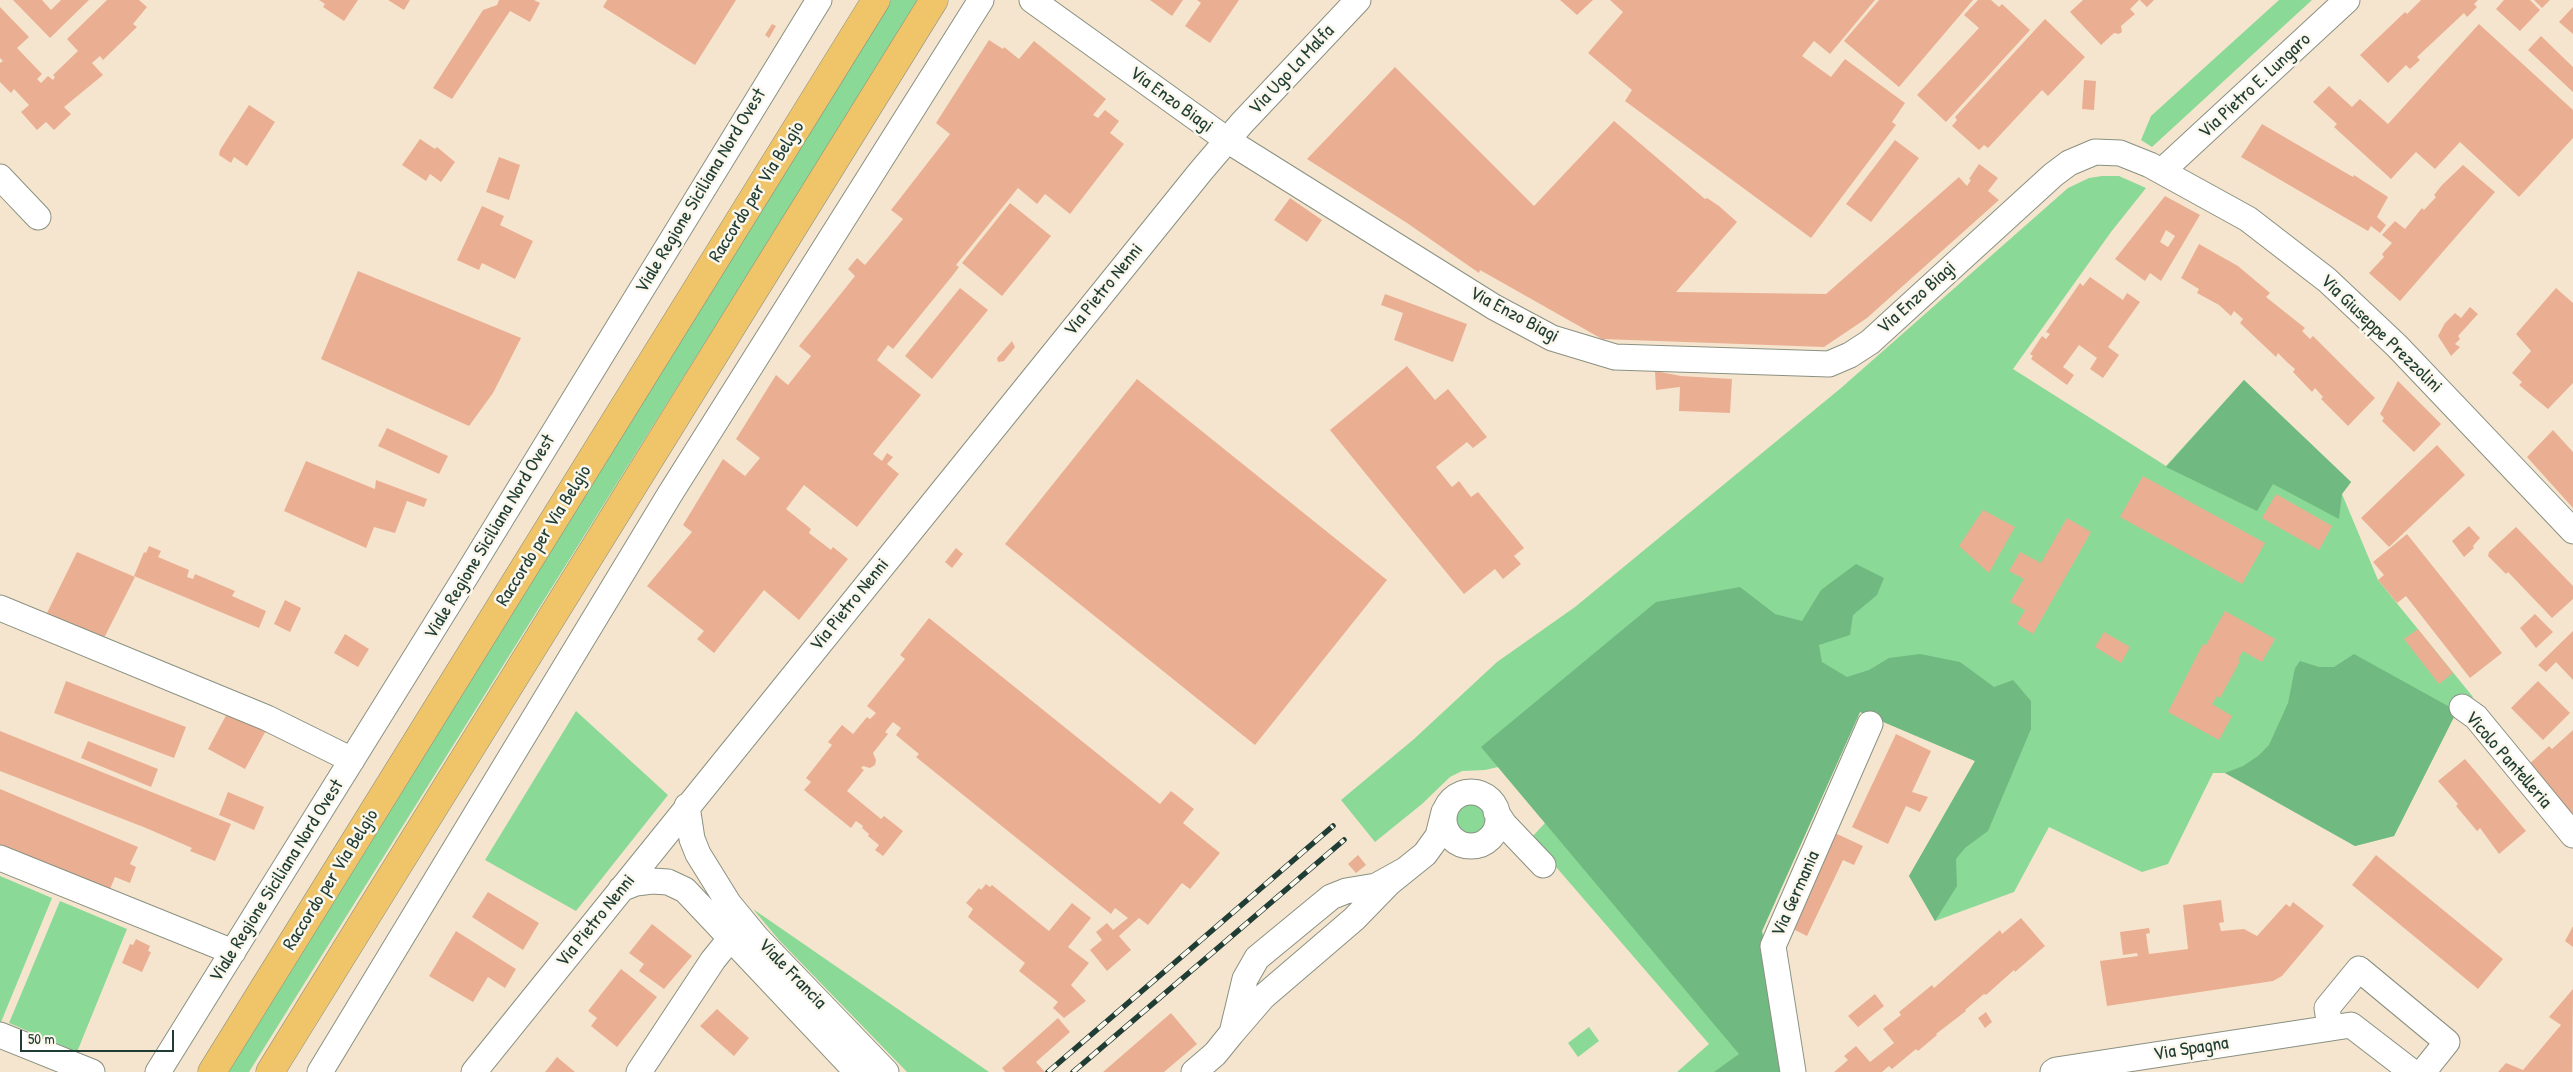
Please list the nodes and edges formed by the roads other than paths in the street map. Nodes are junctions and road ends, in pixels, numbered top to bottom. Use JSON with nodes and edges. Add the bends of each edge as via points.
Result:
{"nodes":[{"id":1,"x":819,"y":0,"type":"edge"},
{"id":2,"x":876,"y":0,"type":"edge"},
{"id":3,"x":934,"y":0,"type":"edge"},
{"id":4,"x":981,"y":0,"type":"edge"},
{"id":5,"x":1032,"y":0,"type":"edge"},
{"id":6,"x":1358,"y":0,"type":"edge"},
{"id":7,"x":2347,"y":0,"type":"edge"},
{"id":8,"x":1227,"y":140,"type":"junction"},
{"id":9,"x":2095,"y":152,"type":"joint"},
{"id":10,"x":2162,"y":171,"type":"junction"},
{"id":11,"x":0,"y":177,"type":"edge"},
{"id":12,"x":38,"y":217,"type":"dead end"},
{"id":13,"x":2573,"y":531,"type":"edge"},
{"id":14,"x":0,"y":608,"type":"edge"},
{"id":15,"x":2462,"y":707,"type":"dead end"},
{"id":16,"x":1870,"y":724,"type":"dead end"},
{"id":17,"x":352,"y":760,"type":"junction"},
{"id":18,"x":688,"y":806,"type":"junction"},
{"id":19,"x":1444,"y":812,"type":"junction"},
{"id":20,"x":1494,"y":823,"type":"junction"},
{"id":21,"x":2573,"y":835,"type":"edge"},
{"id":22,"x":656,"y":845,"type":"junction"},
{"id":23,"x":1465,"y":845,"type":"junction"},
{"id":24,"x":1425,"y":854,"type":"junction"},
{"id":25,"x":0,"y":858,"type":"edge"},
{"id":26,"x":1543,"y":865,"type":"dead end"},
{"id":27,"x":706,"y":870,"type":"junction"},
{"id":28,"x":1405,"y":870,"type":"junction"},
{"id":29,"x":621,"y":889,"type":"junction"},
{"id":30,"x":686,"y":890,"type":"junction"},
{"id":31,"x":730,"y":939,"type":"junction"},
{"id":32,"x":233,"y":952,"type":"junction"},
{"id":33,"x":2330,"y":1028,"type":"junction"},
{"id":34,"x":1232,"y":1033,"type":"junction"},
{"id":35,"x":0,"y":1035,"type":"edge"},
{"id":36,"x":92,"y":1072,"type":"edge"},
{"id":37,"x":158,"y":1072,"type":"edge"},
{"id":38,"x":212,"y":1072,"type":"edge"},
{"id":39,"x":270,"y":1072,"type":"edge"},
{"id":40,"x":320,"y":1072,"type":"edge"},
{"id":41,"x":474,"y":1072,"type":"edge"},
{"id":42,"x":639,"y":1072,"type":"edge"},
{"id":43,"x":857,"y":1072,"type":"edge"},
{"id":44,"x":886,"y":1072,"type":"edge"},
{"id":45,"x":1194,"y":1072,"type":"edge"},
{"id":46,"x":1794,"y":1072,"type":"edge"},
{"id":47,"x":2053,"y":1072,"type":"edge"},
{"id":48,"x":2412,"y":1072,"type":"edge"},
{"id":49,"x":2423,"y":1072,"type":"edge"}],
"edges":[{"from":1,"to":17,"type":"street","name":"Viale Regione Siciliana Nord Ovest"},
{"from":2,"to":38,"type":"highway","name":"Raccordo per Via Belgio"},
{"from":3,"to":39,"type":"highway"},
{"from":4,"to":40,"type":"street","via":[[670,494]]},
{"from":5,"to":8,"type":"street","name":"Via Enzo Biagi"},
{"from":6,"to":8,"type":"street","name":"Via Ugo La Malfa"},
{"from":7,"to":10,"type":"street","name":"Via Pietro E. Lungaro"},
{"from":8,"to":9,"type":"street","name":"Via Enzo Biagi","via":[[1494,307],[1552,338],[1615,357],[1814,365],[1828,364],[1850,355],[1870,342],[2053,175],[2070,162]]},
{"from":8,"to":18,"type":"street","name":"Via Pietro Nenni"},
{"from":9,"to":10,"type":"street","name":"Via Giuseppe Prezzolini","via":[[2120,153]]},
{"from":10,"to":13,"type":"street","name":"Via Giuseppe Prezzolini","via":[[2248,219],[2327,280],[2397,346]]},
{"from":11,"to":12,"type":"street"},
{"from":14,"to":17,"type":"street","via":[[267,718]]},
{"from":15,"to":21,"type":"street","name":"Vicolo Pantelleria","via":[[2476,717]]},
{"from":16,"to":46,"type":"street","name":"Via Germania","via":[[1772,946]]},
{"from":17,"to":32,"type":"street","name":"Viale Regione Siciliana Nord Ovest"},
{"from":18,"to":22,"type":"street","name":"Via Pietro Nenni"},
{"from":18,"to":27,"type":"street","name":"Viale Francia","via":[[692,838]]},
{"from":19,"to":20,"type":"street","via":[[1454,798],[1470,792],[1487,797]]},
{"from":19,"to":23,"type":"street","via":[[1450,836]]},
{"from":19,"to":24,"type":"street","via":[[1438,836]]},
{"from":20,"to":23,"type":"street","via":[[1480,844]]},
{"from":20,"to":26,"type":"street","via":[[1526,846]]},
{"from":22,"to":27,"type":"street","name":"Viale Francia","via":[[680,846]]},
{"from":22,"to":29,"type":"street","name":"Via Pietro Nenni"},
{"from":22,"to":30,"type":"street","name":"Viale Francia","via":[[668,870]]},
{"from":23,"to":24,"type":"street","via":[[1439,847]]},
{"from":24,"to":28,"type":"street"},
{"from":25,"to":32,"type":"street"},
{"from":27,"to":44,"type":"street","name":"Viale Francia","via":[[757,938]]},
{"from":28,"to":34,"type":"street","via":[[1354,919],[1263,997]]},
{"from":28,"to":34,"type":"street","via":[[1376,886],[1331,897],[1258,958],[1245,979]]},
{"from":29,"to":30,"type":"street","name":"Viale Francia","via":[[652,881],[668,882]]},
{"from":29,"to":41,"type":"street","name":"Via Pietro Nenni"},
{"from":30,"to":31,"type":"street","name":"Viale Francia"},
{"from":31,"to":42,"type":"street"},
{"from":31,"to":43,"type":"street","name":"Viale Francia"},
{"from":32,"to":37,"type":"street","name":"Viale Regione Siciliana Nord Ovest"},
{"from":33,"to":47,"type":"street","name":"Via Spagna"},
{"from":33,"to":48,"type":"street","name":"Via Spagna","via":[[2352,1025]]},
{"from":33,"to":49,"type":"street","via":[[2327,1008],[2358,969],[2447,1042]]},
{"from":34,"to":45,"type":"street"},
{"from":35,"to":36,"type":"street"}]}
